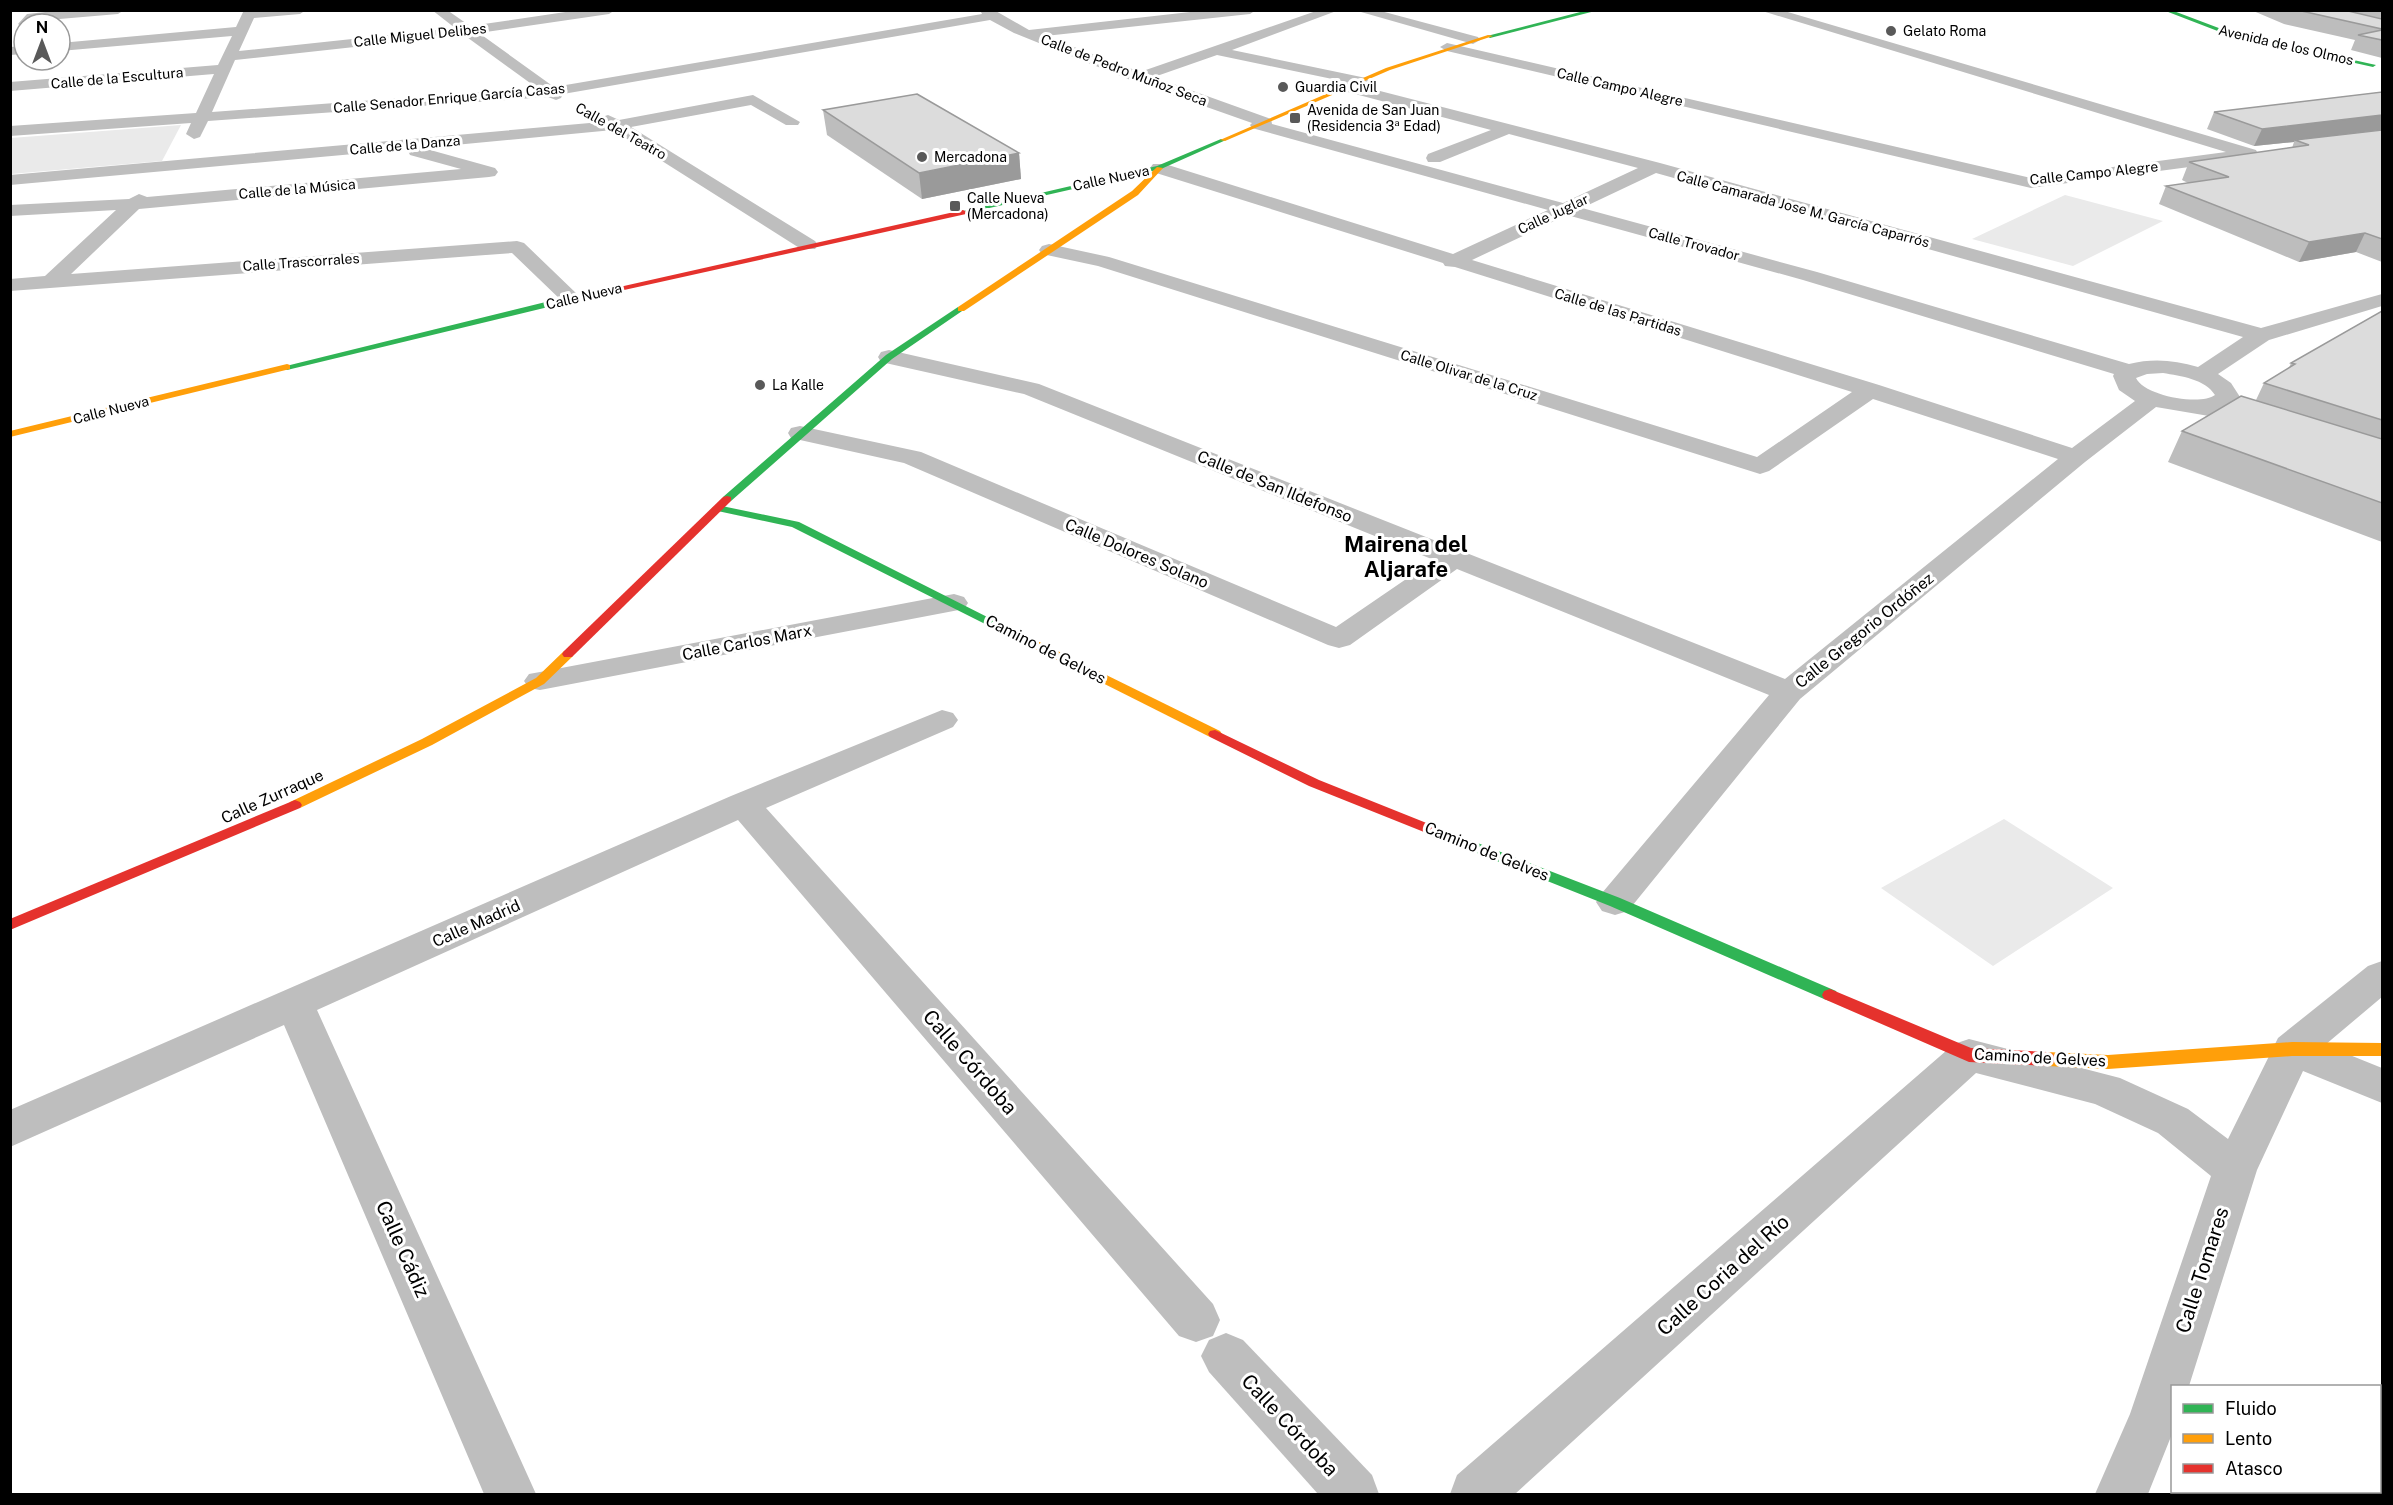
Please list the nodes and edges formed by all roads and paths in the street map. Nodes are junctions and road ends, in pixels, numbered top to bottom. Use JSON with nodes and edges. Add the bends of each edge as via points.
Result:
{"nodes":[{"id":1,"x":118,"y":10,"type":"edge"},
{"id":2,"x":300,"y":10,"type":"edge"},
{"id":3,"x":438,"y":10,"type":"edge"},
{"id":4,"x":609,"y":10,"type":"edge"},
{"id":5,"x":1250,"y":10,"type":"edge"},
{"id":6,"x":1334,"y":10,"type":"edge"},
{"id":7,"x":1360,"y":10,"type":"edge"},
{"id":8,"x":1597,"y":10,"type":"edge"},
{"id":9,"x":1766,"y":10,"type":"edge"},
{"id":10,"x":2165,"y":10,"type":"edge"},
{"id":11,"x":2192,"y":10,"type":"edge"},
{"id":12,"x":250,"y":12,"type":"edge"},
{"id":13,"x":989,"y":13,"type":"edge"},
{"id":14,"x":72,"y":17,"type":"edge"},
{"id":15,"x":241,"y":31,"type":"junction"},
{"id":16,"x":465,"y":31,"type":"junction"},
{"id":17,"x":1027,"y":34,"type":"junction"},
{"id":18,"x":1473,"y":40,"type":"junction"},
{"id":19,"x":72,"y":46,"type":"edge"},
{"id":20,"x":1447,"y":47,"type":"junction"},
{"id":21,"x":1218,"y":51,"type":"junction"},
{"id":22,"x":227,"y":62,"type":"junction"},
{"id":23,"x":2378,"y":66,"type":"edge"},
{"id":24,"x":1138,"y":78,"type":"junction"},
{"id":25,"x":1353,"y":84,"type":"junction"},
{"id":26,"x":10,"y":87,"type":"edge"},
{"id":27,"x":549,"y":92,"type":"junction"},
{"id":28,"x":201,"y":118,"type":"junction"},
{"id":29,"x":792,"y":122,"type":"dead end"},
{"id":30,"x":1262,"y":123,"type":"junction"},
{"id":31,"x":618,"y":126,"type":"junction"},
{"id":32,"x":1508,"y":129,"type":"junction"},
{"id":33,"x":10,"y":131,"type":"edge"},
{"id":34,"x":397,"y":146,"type":"junction"},
{"id":35,"x":1434,"y":158,"type":"dead end"},
{"id":36,"x":180,"y":164,"type":"junction"},
{"id":37,"x":1654,"y":167,"type":"junction"},
{"id":38,"x":1159,"y":168,"type":"junction"},
{"id":39,"x":10,"y":180,"type":"edge"},
{"id":40,"x":1104,"y":180,"type":"junction"},
{"id":41,"x":1142,"y":186,"type":"junction"},
{"id":42,"x":132,"y":204,"type":"junction"},
{"id":43,"x":1564,"y":208,"type":"junction"},
{"id":44,"x":10,"y":211,"type":"edge"},
{"id":45,"x":808,"y":245,"type":"junction"},
{"id":46,"x":1049,"y":250,"type":"junction"},
{"id":47,"x":1452,"y":262,"type":"junction"},
{"id":48,"x":51,"y":282,"type":"junction"},
{"id":49,"x":10,"y":285,"type":"edge"},
{"id":50,"x":571,"y":299,"type":"junction"},
{"id":51,"x":2382,"y":300,"type":"edge"},
{"id":52,"x":2260,"y":335,"type":"junction"},
{"id":53,"x":889,"y":357,"type":"junction"},
{"id":54,"x":2128,"y":371,"type":"junction"},
{"id":55,"x":2201,"y":375,"type":"junction"},
{"id":56,"x":1871,"y":390,"type":"junction"},
{"id":57,"x":2228,"y":397,"type":"junction"},
{"id":58,"x":2152,"y":399,"type":"junction"},
{"id":59,"x":2203,"y":408,"type":"junction"},
{"id":60,"x":10,"y":434,"type":"edge"},
{"id":61,"x":800,"y":434,"type":"junction"},
{"id":62,"x":2076,"y":457,"type":"junction"},
{"id":63,"x":717,"y":508,"type":"junction"},
{"id":64,"x":1455,"y":558,"type":"junction"},
{"id":65,"x":954,"y":603,"type":"junction"},
{"id":66,"x":540,"y":681,"type":"junction"},
{"id":67,"x":1789,"y":692,"type":"junction"},
{"id":68,"x":942,"y":720,"type":"dead end"},
{"id":69,"x":743,"y":804,"type":"junction"},
{"id":70,"x":1615,"y":902,"type":"junction"},
{"id":71,"x":10,"y":925,"type":"edge"},
{"id":72,"x":2382,"y":976,"type":"edge"},
{"id":73,"x":295,"y":1004,"type":"junction"},
{"id":74,"x":2292,"y":1049,"type":"junction"},
{"id":75,"x":2382,"y":1050,"type":"edge"},
{"id":76,"x":1969,"y":1055,"type":"junction"},
{"id":77,"x":2382,"y":1086,"type":"edge"},
{"id":78,"x":10,"y":1129,"type":"edge"},
{"id":79,"x":2235,"y":1170,"type":"junction"},
{"id":80,"x":2174,"y":1385,"type":"edge"},
{"id":81,"x":2171,"y":1395,"type":"edge"},
{"id":82,"x":2164,"y":1420,"type":"edge"},
{"id":83,"x":510,"y":1494,"type":"edge"},
{"id":84,"x":1353,"y":1494,"type":"edge"},
{"id":85,"x":1476,"y":1494,"type":"edge"},
{"id":86,"x":2122,"y":1494,"type":"edge"}],
"edges":[{"from":1,"to":14,"type":"street"},
{"from":2,"to":12,"type":"street"},
{"from":3,"to":16,"type":"street","name":"Calle del Teatro"},
{"from":4,"to":16,"type":"street","name":"Calle Miguel Delibes"},
{"from":5,"to":17,"type":"street"},
{"from":6,"to":21,"type":"street"},
{"from":7,"to":18,"type":"street"},
{"from":8,"to":18,"type":"street"},
{"from":9,"to":20,"type":"street","name":"Calle Campo Alegre","via":[[2256,154],[2031,183]]},
{"from":10,"to":23,"type":"street","name":"Avenida de los Olmos","via":[[2230,34]]},
{"from":11,"to":23,"type":"street","name":"Avenida de los Olmos","via":[[2247,30]]},
{"from":12,"to":15,"type":"street"},
{"from":13,"to":17,"type":"street","name":"Calle de Pedro Muñoz Seca"},
{"from":13,"to":27,"type":"street","name":"Calle Senador Enrique García Casas"},
{"from":15,"to":19,"type":"street"},
{"from":15,"to":22,"type":"street"},
{"from":16,"to":22,"type":"street","name":"Calle Miguel Delibes"},
{"from":16,"to":27,"type":"street","name":"Calle del Teatro"},
{"from":17,"to":24,"type":"street","name":"Calle de Pedro Muñoz Seca"},
{"from":18,"to":20,"type":"street"},
{"from":20,"to":25,"type":"street"},
{"from":21,"to":24,"type":"street"},
{"from":21,"to":25,"type":"street","name":"Calle Camarada Jose M. García Caparrós"},
{"from":22,"to":26,"type":"street","name":"Calle de la Escultura"},
{"from":22,"to":28,"type":"street"},
{"from":24,"to":30,"type":"street","name":"Calle de Pedro Muñoz Seca"},
{"from":25,"to":30,"type":"street"},
{"from":25,"to":32,"type":"street","name":"Calle Camarada Jose M. García Caparrós"},
{"from":27,"to":28,"type":"street","name":"Calle Senador Enrique García Casas"},
{"from":27,"to":31,"type":"street","name":"Calle del Teatro"},
{"from":28,"to":33,"type":"street","name":"Calle Senador Enrique García Casas"},
{"from":28,"to":36,"type":"street"},
{"from":29,"to":31,"type":"street","name":"Calle de la Danza","via":[[753,100]]},
{"from":30,"to":38,"type":"street"},
{"from":30,"to":43,"type":"street","name":"Calle Trovador"},
{"from":31,"to":34,"type":"street","name":"Calle de la Danza"},
{"from":31,"to":45,"type":"street","name":"Calle del Teatro"},
{"from":32,"to":35,"type":"street"},
{"from":32,"to":37,"type":"street","name":"Calle Camarada Jose M. García Caparrós"},
{"from":34,"to":36,"type":"street","name":"Calle de la Danza"},
{"from":34,"to":42,"type":"street","name":"Calle de la Música","via":[[489,172]]},
{"from":36,"to":39,"type":"street","name":"Calle de la Danza"},
{"from":36,"to":42,"type":"street","via":[[176,174]]},
{"from":37,"to":43,"type":"street","name":"Calle Juglar"},
{"from":37,"to":52,"type":"street","name":"Calle Camarada Jose M. García Caparrós"},
{"from":38,"to":40,"type":"street","name":"Calle Nueva"},
{"from":38,"to":41,"type":"street","name":"Calle Zurraque"},
{"from":38,"to":47,"type":"street","name":"Calle de las Partidas"},
{"from":40,"to":41,"type":"street"},
{"from":40,"to":45,"type":"street","name":"Calle Nueva"},
{"from":41,"to":46,"type":"street","name":"Calle Zurraque"},
{"from":42,"to":44,"type":"street","name":"Calle de la Música"},
{"from":42,"to":48,"type":"street"},
{"from":43,"to":47,"type":"street","name":"Calle Juglar"},
{"from":43,"to":54,"type":"street","name":"Calle Trovador"},
{"from":45,"to":50,"type":"street","name":"Calle Nueva"},
{"from":46,"to":53,"type":"street","name":"Calle Zurraque"},
{"from":46,"to":56,"type":"street","name":"Calle Olivar de la Cruz","via":[[1102,261],[1760,466]]},
{"from":47,"to":56,"type":"street","name":"Calle de las Partidas"},
{"from":48,"to":49,"type":"street","name":"Calle Trascorrales"},
{"from":48,"to":50,"type":"street","name":"Calle Trascorrales","via":[[518,247]]},
{"from":50,"to":60,"type":"street","name":"Calle Nueva"},
{"from":51,"to":52,"type":"street"},
{"from":52,"to":55,"type":"street"},
{"from":53,"to":61,"type":"street","name":"Calle Zurraque"},
{"from":53,"to":64,"type":"street","name":"Calle de San Ildefonso","via":[[1031,389]]},
{"from":54,"to":55,"type":"street","via":[[2167,367]]},
{"from":54,"to":58,"type":"street","via":[[2124,381]]},
{"from":55,"to":57,"type":"street","via":[[2222,386]]},
{"from":56,"to":62,"type":"street","name":"Calle de las Partidas"},
{"from":57,"to":59,"type":"street","via":[[2216,406]]},
{"from":57,"to":59,"type":"street","via":[[2274,421]]},
{"from":58,"to":59,"type":"street"},
{"from":58,"to":62,"type":"street","name":"Calle Gregorio Ordóñez"},
{"from":61,"to":63,"type":"street","name":"Calle Zurraque"},
{"from":61,"to":64,"type":"street","name":"Calle Dolores Solano","via":[[912,457],[1339,639]]},
{"from":62,"to":67,"type":"street","name":"Calle Gregorio Ordóñez"},
{"from":63,"to":65,"type":"street","name":"Camino de Gelves","via":[[795,524]]},
{"from":63,"to":66,"type":"street","name":"Calle Zurraque"},
{"from":64,"to":67,"type":"street","name":"Calle de San Ildefonso"},
{"from":65,"to":66,"type":"street","name":"Calle Carlos Marx"},
{"from":65,"to":70,"type":"street","name":"Camino de Gelves","via":[[1314,783]]},
{"from":66,"to":71,"type":"street","name":"Calle Zurraque","via":[[427,742],[269,817]]},
{"from":67,"to":70,"type":"street","name":"Calle Gregorio Ordóñez"},
{"from":68,"to":69,"type":"street","name":"Calle Madrid"},
{"from":69,"to":73,"type":"street","name":"Calle Madrid"},
{"from":69,"to":84,"type":"street","name":"Calle Córdoba","via":[[1211,1338]]},
{"from":70,"to":76,"type":"street","name":"Camino de Gelves"},
{"from":72,"to":74,"type":"street"},
{"from":73,"to":78,"type":"street","name":"Calle Madrid"},
{"from":73,"to":83,"type":"street","name":"Calle Cádiz"},
{"from":74,"to":75,"type":"street","name":"Camino de Gelves"},
{"from":74,"to":76,"type":"street","name":"Camino de Gelves","via":[[2108,1062]]},
{"from":74,"to":77,"type":"street"},
{"from":74,"to":79,"type":"street","name":"Calle Tomares"},
{"from":76,"to":79,"type":"street","via":[[2104,1090],[2173,1121]]},
{"from":76,"to":85,"type":"street","name":"Calle Coria del Río"},
{"from":79,"to":80,"type":"street","name":"Calle Tomares"},
{"from":81,"to":82,"type":"street","name":"Calle Tomares"},
{"from":82,"to":86,"type":"street","name":"Calle Tomares"}]}
